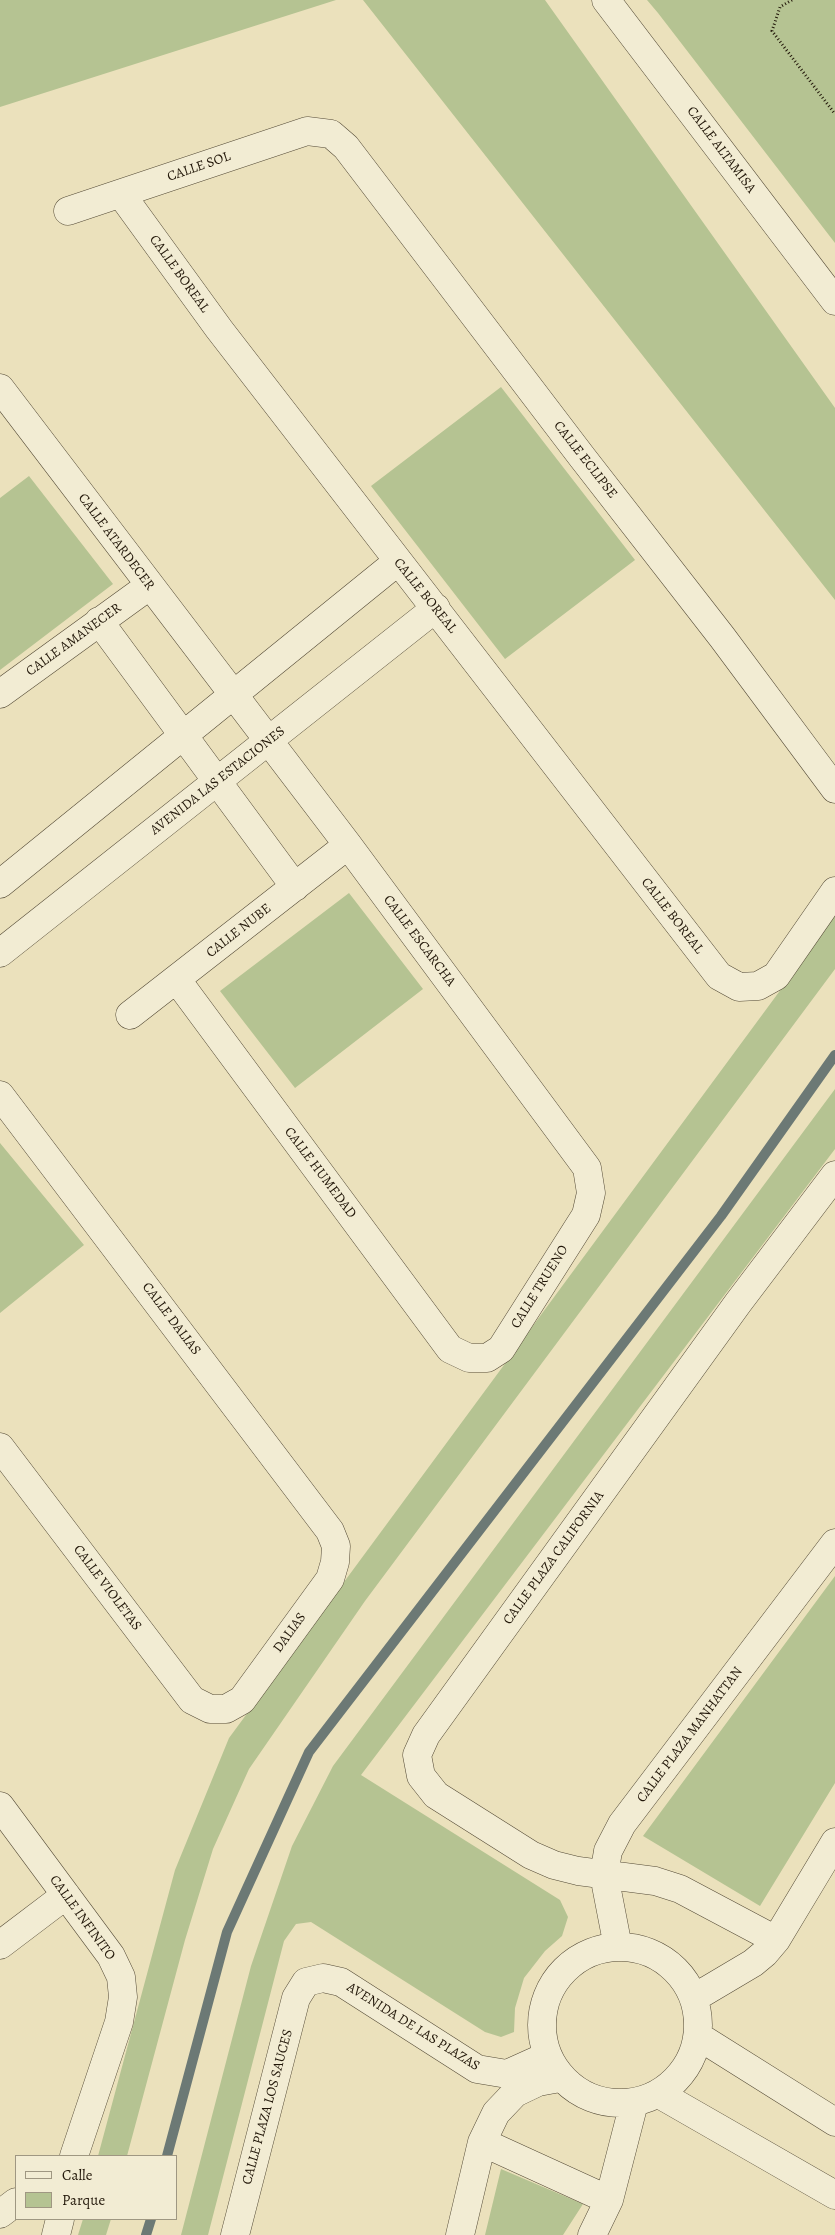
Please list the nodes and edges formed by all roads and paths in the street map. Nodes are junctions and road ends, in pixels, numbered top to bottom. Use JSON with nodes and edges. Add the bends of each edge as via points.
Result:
{"nodes":[{"id":1,"x":606,"y":0,"type":"edge"},
{"id":2,"x":792,"y":0,"type":"edge"},
{"id":3,"x":835,"y":114,"type":"edge"},
{"id":4,"x":331,"y":134,"type":"joint"},
{"id":5,"x":121,"y":194,"type":"junction"},
{"id":6,"x":68,"y":211,"type":"dead end"},
{"id":7,"x":835,"y":301,"type":"edge"},
{"id":8,"x":0,"y":388,"type":"edge"},
{"id":9,"x":397,"y":562,"type":"junction"},
{"id":10,"x":149,"y":586,"type":"junction"},
{"id":11,"x":436,"y":608,"type":"junction"},
{"id":12,"x":99,"y":621,"type":"junction"},
{"id":13,"x":0,"y":694,"type":"edge"},
{"id":14,"x":233,"y":695,"type":"junction"},
{"id":15,"x":183,"y":735,"type":"junction"},
{"id":16,"x":268,"y":741,"type":"junction"},
{"id":17,"x":217,"y":781,"type":"junction"},
{"id":18,"x":835,"y":789,"type":"edge"},
{"id":19,"x":348,"y":845,"type":"junction"},
{"id":20,"x":0,"y":884,"type":"edge"},
{"id":21,"x":295,"y":887,"type":"junction"},
{"id":22,"x":835,"y":891,"type":"edge"},
{"id":23,"x":0,"y":953,"type":"edge"},
{"id":24,"x":177,"y":980,"type":"junction"},
{"id":25,"x":130,"y":1016,"type":"dead end"},
{"id":26,"x":5,"y":1112,"type":"edge"},
{"id":27,"x":835,"y":1175,"type":"edge"},
{"id":28,"x":592,"y":1193,"type":"joint"},
{"id":29,"x":468,"y":1358,"type":"joint"},
{"id":30,"x":0,"y":1447,"type":"edge"},
{"id":31,"x":835,"y":1543,"type":"edge"},
{"id":32,"x":336,"y":1546,"type":"joint"},
{"id":33,"x":226,"y":1709,"type":"joint"},
{"id":34,"x":0,"y":1806,"type":"edge"},
{"id":35,"x":835,"y":1842,"type":"edge"},
{"id":36,"x":604,"y":1875,"type":"junction"},
{"id":37,"x":66,"y":1895,"type":"junction"},
{"id":38,"x":776,"y":1940,"type":"junction"},
{"id":39,"x":0,"y":1945,"type":"edge"},
{"id":40,"x":618,"y":1946,"type":"junction"},
{"id":41,"x":306,"y":1982,"type":"joint"},
{"id":42,"x":694,"y":1998,"type":"junction"},
{"id":43,"x":698,"y":2036,"type":"junction"},
{"id":44,"x":553,"y":2067,"type":"junction"},
{"id":45,"x":659,"y":2094,"type":"junction"},
{"id":46,"x":634,"y":2103,"type":"junction"},
{"id":47,"x":835,"y":2122,"type":"edge"},
{"id":48,"x":482,"y":2142,"type":"junction"},
{"id":49,"x":74,"y":2155,"type":"edge"},
{"id":50,"x":835,"y":2195,"type":"edge"},
{"id":51,"x":609,"y":2200,"type":"junction"},
{"id":52,"x":15,"y":2203,"type":"edge"},
{"id":53,"x":0,"y":2214,"type":"edge"},
{"id":54,"x":60,"y":2220,"type":"edge"},
{"id":55,"x":56,"y":2235,"type":"edge"},
{"id":56,"x":235,"y":2235,"type":"edge"},
{"id":57,"x":460,"y":2235,"type":"edge"},
{"id":58,"x":592,"y":2235,"type":"edge"}],
"edges":[{"from":1,"to":7,"type":"street","name":"CALLE ALTAMISA"},
{"from":2,"to":3,"type":"path","via":[[780,7],[772,31]]},
{"from":4,"to":5,"type":"street","name":"CALLE SOL","via":[[307,131]]},
{"from":4,"to":18,"type":"street","name":"CALLE ECLIPSE","via":[[346,147]]},
{"from":5,"to":6,"type":"street","name":"CALLE SOL"},
{"from":5,"to":9,"type":"street","name":"CALLE BOREAL","via":[[219,329]]},
{"from":8,"to":10,"type":"street","name":"CALLE ATARDECER"},
{"from":9,"to":11,"type":"street","name":"CALLE BOREAL"},
{"from":9,"to":14,"type":"street"},
{"from":10,"to":12,"type":"street","name":"CALLE AMANECER"},
{"from":10,"to":14,"type":"street","name":"CALLE ATARDECER"},
{"from":11,"to":16,"type":"street","name":"AVENIDA LAS ESTACIONES"},
{"from":11,"to":22,"type":"street","name":"CALLE BOREAL","via":[[719,976],[739,987],[758,986],[776,976]]},
{"from":12,"to":13,"type":"street","name":"CALLE AMANECER"},
{"from":12,"to":15,"type":"street"},
{"from":14,"to":15,"type":"street"},
{"from":14,"to":16,"type":"street","name":"CALLE ESCARCHA"},
{"from":15,"to":17,"type":"street"},
{"from":15,"to":20,"type":"street"},
{"from":16,"to":17,"type":"street","name":"AVENIDA LAS ESTACIONES"},
{"from":16,"to":19,"type":"street","name":"CALLE ESCARCHA"},
{"from":17,"to":21,"type":"street"},
{"from":17,"to":23,"type":"street","name":"AVENIDA LAS ESTACIONES"},
{"from":19,"to":21,"type":"street","name":"CALLE NUBE"},
{"from":19,"to":28,"type":"street","name":"CALLE ESCARCHA","via":[[587,1168]]},
{"from":21,"to":24,"type":"street","name":"CALLE NUBE"},
{"from":24,"to":25,"type":"street","name":"CALLE NUBE"},
{"from":24,"to":29,"type":"street","name":"CALLE HUMEDAD","via":[[450,1349]]},
{"from":26,"to":32,"type":"street","name":"CALLE DALIAS","via":[[330,1531]]},
{"from":27,"to":36,"type":"street","name":"CALLE PLAZA CALIFORNIA","via":[[732,1311],[426,1735],[418,1755],[421,1776],[444,1800],[531,1855],[554,1865]]},
{"from":28,"to":29,"type":"street","name":"CALLE TRUENO","via":[[586,1215],[501,1349],[487,1358]]},
{"from":30,"to":33,"type":"street","name":"CALLE VIOLETAS","via":[[192,1700],[210,1709]]},
{"from":31,"to":36,"type":"street","name":"CALLE PLAZA MANHATTAN","via":[[622,1824],[608,1851]]},
{"from":32,"to":33,"type":"street","name":"DALIAS","via":[[330,1579],[242,1700]]},
{"from":34,"to":37,"type":"street","name":"CALLE INFINITO"},
{"from":35,"to":38,"type":"street"},
{"from":36,"to":38,"type":"street","name":"CALLE PLAZA CALIFORNIA","via":[[656,1881],[680,1889]]},
{"from":36,"to":40,"type":"street","name":"CALLE PLAZA MANHATTAN"},
{"from":37,"to":39,"type":"street"},
{"from":37,"to":49,"type":"street","name":"CALLE INFINITO","via":[[111,1956],[121,1977],[123,1998],[120,2022]]},
{"from":38,"to":42,"type":"street","via":[[753,1963]]},
{"from":40,"to":42,"type":"street","via":[[661,1958],[675,1969]]},
{"from":40,"to":44,"type":"street","via":[[593,1951],[571,1964],[553,1982],[543,2005],[540,2031]]},
{"from":41,"to":44,"type":"street","name":"AVENIDA DE LAS PLAZAS","via":[[323,1978],[342,1982],[477,2069],[507,2074]]},
{"from":41,"to":56,"type":"street","name":"CALLE PLAZA LOS SAUCES","via":[[296,1998]]},
{"from":42,"to":43,"type":"street"},
{"from":43,"to":45,"type":"street","via":[[692,2057],[680,2076]]},
{"from":43,"to":47,"type":"street"},
{"from":44,"to":46,"type":"street","via":[[581,2094],[607,2103]]},
{"from":44,"to":48,"type":"street","via":[[538,2082],[515,2093],[496,2113]]},
{"from":45,"to":46,"type":"street"},
{"from":45,"to":50,"type":"street"},
{"from":46,"to":51,"type":"street"},
{"from":48,"to":51,"type":"street"},
{"from":48,"to":57,"type":"street"},
{"from":51,"to":58,"type":"street"},
{"from":52,"to":53,"type":"street"},
{"from":54,"to":55,"type":"street"}]}
